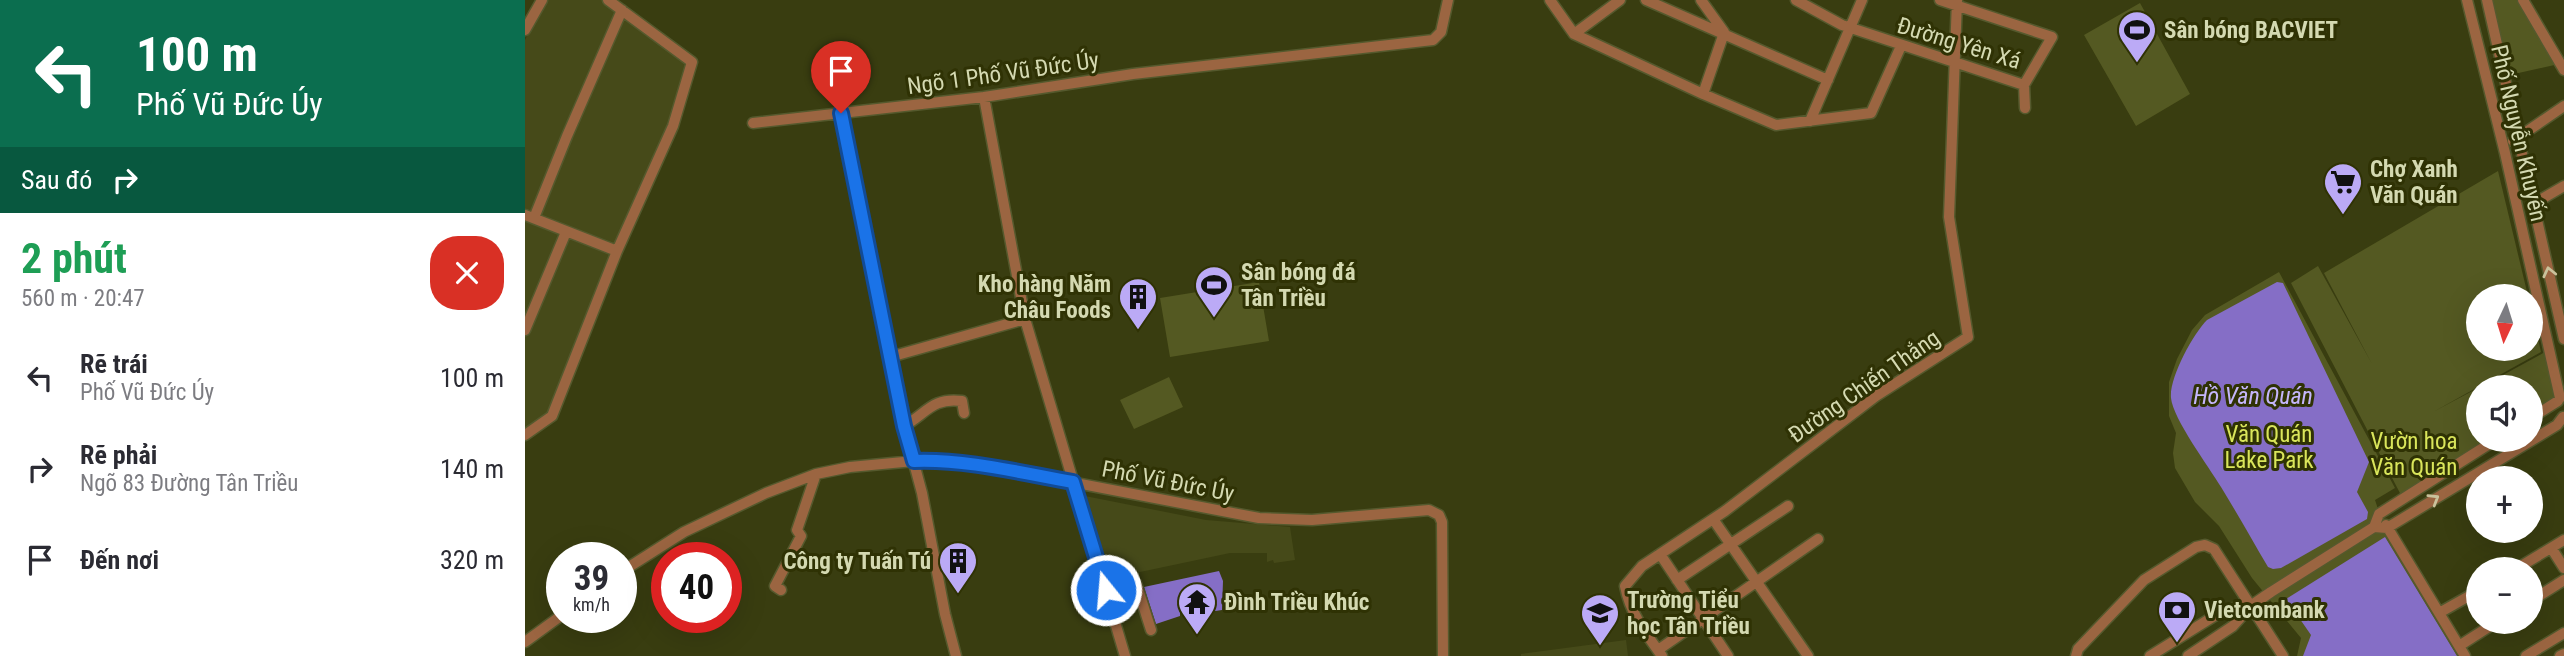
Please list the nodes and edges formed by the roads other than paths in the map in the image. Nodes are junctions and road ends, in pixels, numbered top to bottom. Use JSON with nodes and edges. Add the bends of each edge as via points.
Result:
{"nodes":[{"id":1,"x":542,"y":0,"type":"edge"},
{"id":2,"x":608,"y":0,"type":"edge"},
{"id":3,"x":1448,"y":0,"type":"edge"},
{"id":4,"x":1549,"y":0,"type":"edge"},
{"id":5,"x":1620,"y":0,"type":"edge"},
{"id":6,"x":1646,"y":0,"type":"edge"},
{"id":7,"x":1701,"y":0,"type":"edge"},
{"id":8,"x":1795,"y":0,"type":"edge"},
{"id":9,"x":1861,"y":0,"type":"edge"},
{"id":10,"x":1940,"y":0,"type":"edge"},
{"id":11,"x":2467,"y":0,"type":"edge"},
{"id":12,"x":2487,"y":0,"type":"edge"},
{"id":13,"x":2523,"y":0,"type":"edge"},
{"id":14,"x":1957,"y":3,"type":"edge"},
{"id":15,"x":622,"y":10,"type":"junction"},
{"id":16,"x":1850,"y":28,"type":"junction"},
{"id":17,"x":525,"y":30,"type":"edge"},
{"id":18,"x":1724,"y":33,"type":"junction"},
{"id":19,"x":1574,"y":34,"type":"junction"},
{"id":20,"x":1901,"y":46,"type":"junction"},
{"id":21,"x":1954,"y":61,"type":"junction"},
{"id":22,"x":2564,"y":70,"type":"edge"},
{"id":23,"x":1828,"y":80,"type":"junction"},
{"id":24,"x":2024,"y":86,"type":"junction"},
{"id":25,"x":1703,"y":94,"type":"junction"},
{"id":26,"x":984,"y":97,"type":"junction"},
{"id":27,"x":2564,"y":106,"type":"edge"},
{"id":28,"x":2025,"y":108,"type":"dead end"},
{"id":29,"x":841,"y":113,"type":"junction"},
{"id":30,"x":1810,"y":121,"type":"junction"},
{"id":31,"x":753,"y":123,"type":"dead end"},
{"id":32,"x":2517,"y":138,"type":"junction"},
{"id":33,"x":2504,"y":147,"type":"junction"},
{"id":34,"x":2564,"y":186,"type":"edge"},
{"id":35,"x":2533,"y":204,"type":"junction"},
{"id":36,"x":529,"y":217,"type":"edge"},
{"id":37,"x":566,"y":232,"type":"junction"},
{"id":38,"x":617,"y":251,"type":"junction"},
{"id":39,"x":1025,"y":319,"type":"junction"},
{"id":40,"x":525,"y":330,"type":"edge"},
{"id":41,"x":2564,"y":339,"type":"edge"},
{"id":42,"x":890,"y":357,"type":"junction"},
{"id":43,"x":2561,"y":398,"type":"edge"},
{"id":44,"x":2543,"y":410,"type":"edge"},
{"id":45,"x":964,"y":413,"type":"dead end"},
{"id":46,"x":2564,"y":417,"type":"edge"},
{"id":47,"x":904,"y":426,"type":"junction"},
{"id":48,"x":525,"y":435,"type":"edge"},
{"id":49,"x":2477,"y":452,"type":"edge"},
{"id":50,"x":914,"y":461,"type":"junction"},
{"id":51,"x":816,"y":474,"type":"junction"},
{"id":52,"x":1073,"y":482,"type":"junction"},
{"id":53,"x":1788,"y":506,"type":"dead end"},
{"id":54,"x":2379,"y":514,"type":"junction"},
{"id":55,"x":1713,"y":519,"type":"junction"},
{"id":56,"x":2374,"y":527,"type":"junction"},
{"id":57,"x":2388,"y":528,"type":"junction"},
{"id":58,"x":1818,"y":538,"type":"dead end"},
{"id":59,"x":2564,"y":540,"type":"edge"},
{"id":60,"x":1729,"y":543,"type":"junction"},
{"id":61,"x":2551,"y":548,"type":"junction"},
{"id":62,"x":1660,"y":554,"type":"junction"},
{"id":63,"x":2536,"y":557,"type":"edge"},
{"id":64,"x":637,"y":562,"type":"edge"},
{"id":65,"x":2564,"y":568,"type":"edge"},
{"id":66,"x":1677,"y":580,"type":"junction"},
{"id":67,"x":2564,"y":580,"type":"edge"},
{"id":68,"x":1755,"y":582,"type":"junction"},
{"id":69,"x":1136,"y":583,"type":"dead end"},
{"id":70,"x":781,"y":590,"type":"dead end"},
{"id":71,"x":2543,"y":593,"type":"edge"},
{"id":72,"x":2466,"y":598,"type":"edge"},
{"id":73,"x":2252,"y":605,"type":"junction"},
{"id":74,"x":2439,"y":613,"type":"junction"},
{"id":75,"x":1703,"y":619,"type":"junction"},
{"id":76,"x":546,"y":627,"type":"edge"},
{"id":77,"x":1151,"y":630,"type":"dead end"},
{"id":78,"x":2564,"y":633,"type":"edge"},
{"id":79,"x":2478,"y":634,"type":"edge"},
{"id":80,"x":525,"y":642,"type":"edge"},
{"id":81,"x":2459,"y":646,"type":"junction"},
{"id":82,"x":2542,"y":652,"type":"edge"},
{"id":83,"x":1660,"y":653,"type":"edge"},
{"id":84,"x":2156,"y":654,"type":"edge"},
{"id":85,"x":956,"y":656,"type":"edge"},
{"id":86,"x":1125,"y":656,"type":"edge"},
{"id":87,"x":1443,"y":656,"type":"edge"},
{"id":88,"x":1728,"y":656,"type":"edge"},
{"id":89,"x":1808,"y":656,"type":"edge"},
{"id":90,"x":2076,"y":656,"type":"edge"},
{"id":91,"x":2188,"y":656,"type":"edge"},
{"id":92,"x":2283,"y":656,"type":"edge"},
{"id":93,"x":2465,"y":656,"type":"edge"},
{"id":94,"x":2526,"y":656,"type":"edge"}],
"edges":[{"from":1,"to":17,"type":"street"},
{"from":2,"to":15,"type":"street"},
{"from":3,"to":26,"type":"street","name":"Ngõ 1 Phố Vũ Đức Úy","via":[[1441,32],[1433,40],[1133,74]]},
{"from":4,"to":19,"type":"street"},
{"from":5,"to":19,"type":"street"},
{"from":6,"to":18,"type":"street"},
{"from":7,"to":18,"type":"street"},
{"from":8,"to":16,"type":"street","name":"Đường Yên Xá"},
{"from":9,"to":16,"type":"street"},
{"from":10,"to":14,"type":"street"},
{"from":11,"to":33,"type":"street","name":"Phố Nguyễn Khuyến"},
{"from":12,"to":32,"type":"street","name":"Phố Nguyễn Khuyến"},
{"from":13,"to":22,"type":"street"},
{"from":14,"to":21,"type":"street"},
{"from":14,"to":24,"type":"street","name":"Đường Yên Xá","via":[[2052,37]]},
{"from":15,"to":36,"type":"street"},
{"from":15,"to":38,"type":"street","via":[[692,62],[673,126]]},
{"from":16,"to":20,"type":"street","name":"Đường Yên Xá"},
{"from":16,"to":23,"type":"street"},
{"from":18,"to":23,"type":"street"},
{"from":18,"to":25,"type":"street"},
{"from":19,"to":25,"type":"street"},
{"from":20,"to":21,"type":"street","name":"Đường Yên Xá"},
{"from":20,"to":30,"type":"street","via":[[1871,113]]},
{"from":21,"to":24,"type":"street","name":"Đường Yên Xá"},
{"from":21,"to":55,"type":"street","name":"Đường Chiến Thắng","via":[[1949,217],[1968,337],[1876,396]]},
{"from":23,"to":30,"type":"street"},
{"from":24,"to":28,"type":"street"},
{"from":25,"to":30,"type":"street","via":[[1776,125]]},
{"from":26,"to":29,"type":"street","name":"Ngõ 1 Phố Vũ Đức Úy"},
{"from":26,"to":39,"type":"street"},
{"from":27,"to":32,"type":"street"},
{"from":29,"to":31,"type":"street","name":"Ngõ 1 Phố Vũ Đức Úy"},
{"from":29,"to":42,"type":"street"},
{"from":32,"to":33,"type":"street"},
{"from":32,"to":35,"type":"street","name":"Phố Nguyễn Khuyến"},
{"from":33,"to":43,"type":"street","name":"Phố Nguyễn Khuyến"},
{"from":34,"to":35,"type":"street"},
{"from":41,"to":35,"type":"street","name":"Phố Nguyễn Khuyến","one_way":true},
{"from":36,"to":37,"type":"street"},
{"from":37,"to":38,"type":"street"},
{"from":37,"to":40,"type":"street"},
{"from":38,"to":48,"type":"street","via":[[552,416]]},
{"from":39,"to":42,"type":"street"},
{"from":39,"to":52,"type":"street"},
{"from":42,"to":47,"type":"street"},
{"from":43,"to":44,"type":"street"},
{"from":43,"to":46,"type":"street","name":"Phố Nguyễn Khuyến","via":[[2558,410]]},
{"from":45,"to":47,"type":"street","via":[[962,401],[955,400],[929,406]]},
{"from":57,"to":46,"type":"street","one_way":true},
{"from":47,"to":50,"type":"street"},
{"from":49,"to":54,"type":"street"},
{"from":50,"to":51,"type":"street","name":"Phố Vũ Đức Úy"},
{"from":50,"to":52,"type":"street","name":"Phố Vũ Đức Úy","via":[[934,460]]},
{"from":50,"to":85,"type":"street"},
{"from":51,"to":64,"type":"street","name":"Phố Vũ Đức Úy","via":[[766,492],[684,532]]},
{"from":51,"to":70,"type":"street","via":[[797,530],[801,536],[775,586]]},
{"from":52,"to":86,"type":"street"},
{"from":52,"to":87,"type":"street","name":"Phố Vũ Đức Úy","via":[[1259,518],[1312,520],[1429,510],[1439,515],[1442,530]]},
{"from":53,"to":60,"type":"street"},
{"from":54,"to":56,"type":"street"},
{"from":54,"to":57,"type":"street"},
{"from":55,"to":60,"type":"street"},
{"from":55,"to":62,"type":"street","name":"Đường Chiến Thắng"},
{"from":56,"to":57,"type":"street"},
{"from":56,"to":73,"type":"street"},
{"from":57,"to":74,"type":"street"},
{"from":58,"to":68,"type":"street"},
{"from":59,"to":61,"type":"street"},
{"from":60,"to":66,"type":"street"},
{"from":60,"to":68,"type":"street"},
{"from":61,"to":63,"type":"street"},
{"from":61,"to":65,"type":"street"},
{"from":62,"to":66,"type":"street"},
{"from":62,"to":83,"type":"street","name":"Đường Chiến Thắng","via":[[1625,586],[1636,618]]},
{"from":66,"to":75,"type":"street"},
{"from":67,"to":71,"type":"street"},
{"from":68,"to":75,"type":"street"},
{"from":68,"to":89,"type":"street"},
{"from":69,"to":77,"type":"street"},
{"from":72,"to":74,"type":"street"},
{"from":73,"to":84,"type":"street","via":[[2224,610]]},
{"from":73,"to":90,"type":"street","via":[[2214,549],[2196,547],[2144,580]]},
{"from":73,"to":91,"type":"street","via":[[2234,626]]},
{"from":73,"to":92,"type":"street"},
{"from":74,"to":81,"type":"street"},
{"from":75,"to":83,"type":"street"},
{"from":75,"to":88,"type":"street"},
{"from":76,"to":80,"type":"street"},
{"from":78,"to":82,"type":"street"},
{"from":79,"to":81,"type":"street"},
{"from":81,"to":93,"type":"street"},
{"from":82,"to":94,"type":"street"}]}
